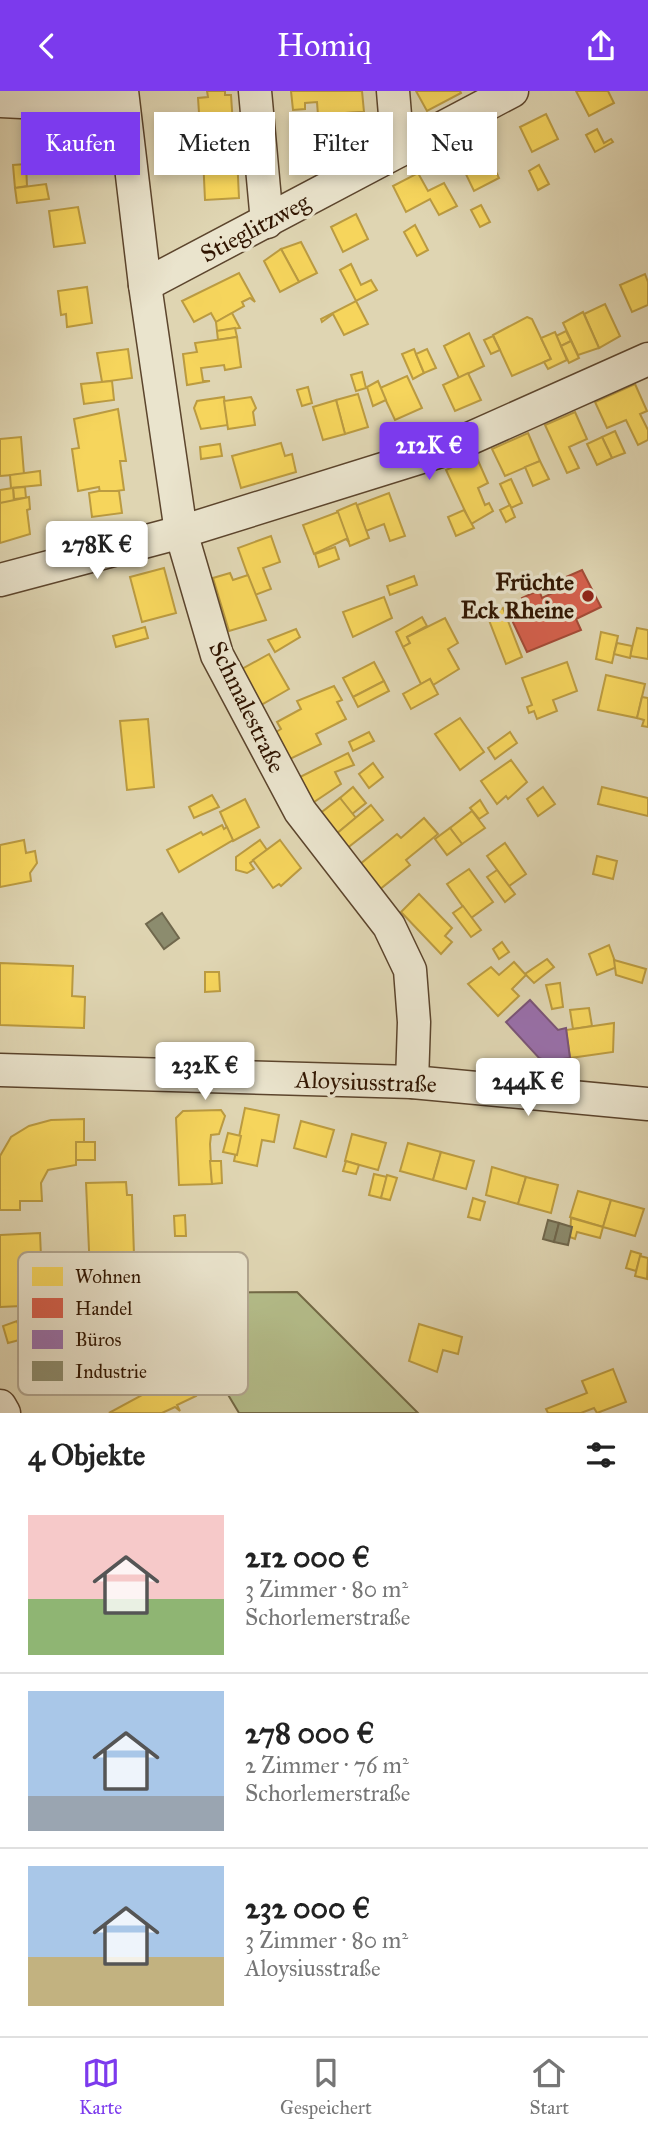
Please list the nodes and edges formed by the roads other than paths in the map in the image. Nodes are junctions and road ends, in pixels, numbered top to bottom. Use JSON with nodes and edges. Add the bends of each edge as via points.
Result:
{"nodes":[{"id":1,"x":255,"y":91,"type":"edge"},
{"id":2,"x":393,"y":91,"type":"edge"},
{"id":3,"x":512,"y":91,"type":"edge"},
{"id":4,"x":122,"y":99,"type":"edge"},
{"id":5,"x":0,"y":101,"type":"edge"},
{"id":6,"x":398,"y":151,"type":"junction"},
{"id":7,"x":267,"y":222,"type":"junction"},
{"id":8,"x":145,"y":285,"type":"junction"},
{"id":9,"x":648,"y":359,"type":"edge"},
{"id":10,"x":181,"y":532,"type":"junction"},
{"id":11,"x":0,"y":580,"type":"edge"},
{"id":12,"x":0,"y":1070,"type":"edge"},
{"id":13,"x":412,"y":1082,"type":"junction"},
{"id":14,"x":648,"y":1104,"type":"edge"},
{"id":15,"x":0,"y":1406,"type":"edge"},
{"id":16,"x":4,"y":1413,"type":"edge"}],
"edges":[{"from":1,"to":7,"type":"street"},
{"from":2,"to":6,"type":"street"},
{"from":3,"to":6,"type":"street","name":"Stieglitzweg"},
{"from":4,"to":5,"type":"street"},
{"from":4,"to":8,"type":"street","name":"Schmalestraße"},
{"from":6,"to":7,"type":"street","name":"Stieglitzweg"},
{"from":7,"to":8,"type":"street","name":"Stieglitzweg"},
{"from":8,"to":10,"type":"street","name":"Schmalestraße"},
{"from":9,"to":10,"type":"street","via":[[444,450]]},
{"from":10,"to":11,"type":"street"},
{"from":10,"to":13,"type":"street","name":"Schmalestraße","via":[[217,656],[249,719],[300,811],[389,926],[410,970]]},
{"from":12,"to":13,"type":"street","name":"Aloysiusstraße"},
{"from":13,"to":14,"type":"street","name":"Aloysiusstraße"},
{"from":15,"to":16,"type":"street"}]}
